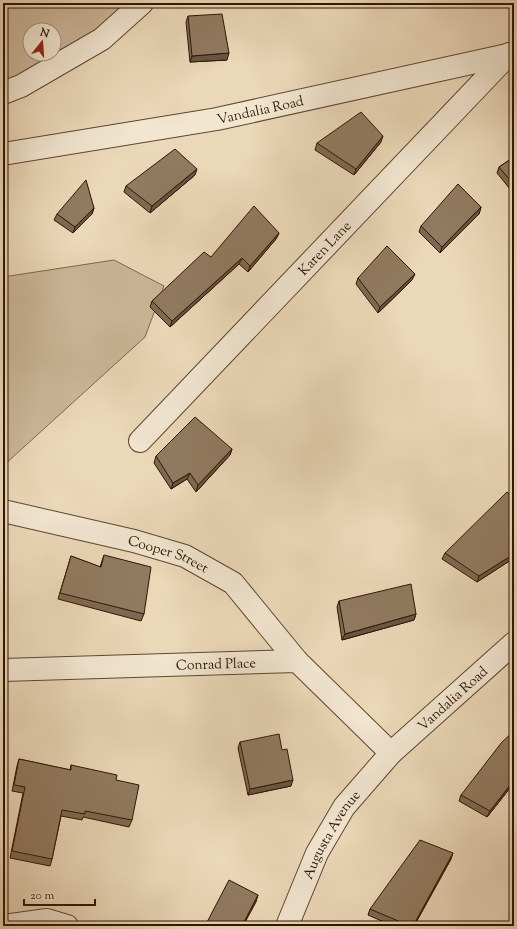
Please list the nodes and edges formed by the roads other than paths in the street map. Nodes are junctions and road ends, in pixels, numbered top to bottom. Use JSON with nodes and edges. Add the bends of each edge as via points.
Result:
{"nodes":[{"id":1,"x":142,"y":3,"type":"edge"},
{"id":2,"x":512,"y":54,"type":"edge"},
{"id":3,"x":3,"y":93,"type":"edge"},
{"id":4,"x":3,"y":154,"type":"edge"},
{"id":5,"x":140,"y":441,"type":"dead end"},
{"id":6,"x":3,"y":511,"type":"edge"},
{"id":7,"x":514,"y":643,"type":"edge"},
{"id":8,"x":297,"y":661,"type":"junction"},
{"id":9,"x":3,"y":670,"type":"edge"},
{"id":10,"x":392,"y":753,"type":"junction"},
{"id":11,"x":4,"y":926,"type":"edge"},
{"id":12,"x":67,"y":926,"type":"edge"},
{"id":13,"x":286,"y":926,"type":"edge"}],
"edges":[{"from":1,"to":3,"type":"street","via":[[102,40],[21,86]]},
{"from":2,"to":4,"type":"street","name":"Vandalia Road","via":[[217,119]]},
{"from":2,"to":5,"type":"street","name":"Karen Lane"},
{"from":6,"to":8,"type":"street","name":"Cooper Street","via":[[134,541],[185,556],[233,583]]},
{"from":7,"to":10,"type":"street","name":"Vandalia Road"},
{"from":8,"to":9,"type":"street","name":"Conrad Place"},
{"from":8,"to":10,"type":"street"},
{"from":10,"to":13,"type":"street","name":"Augusta Avenue","via":[[344,807],[317,853]]},
{"from":11,"to":12,"type":"street","via":[[47,920]]}]}
